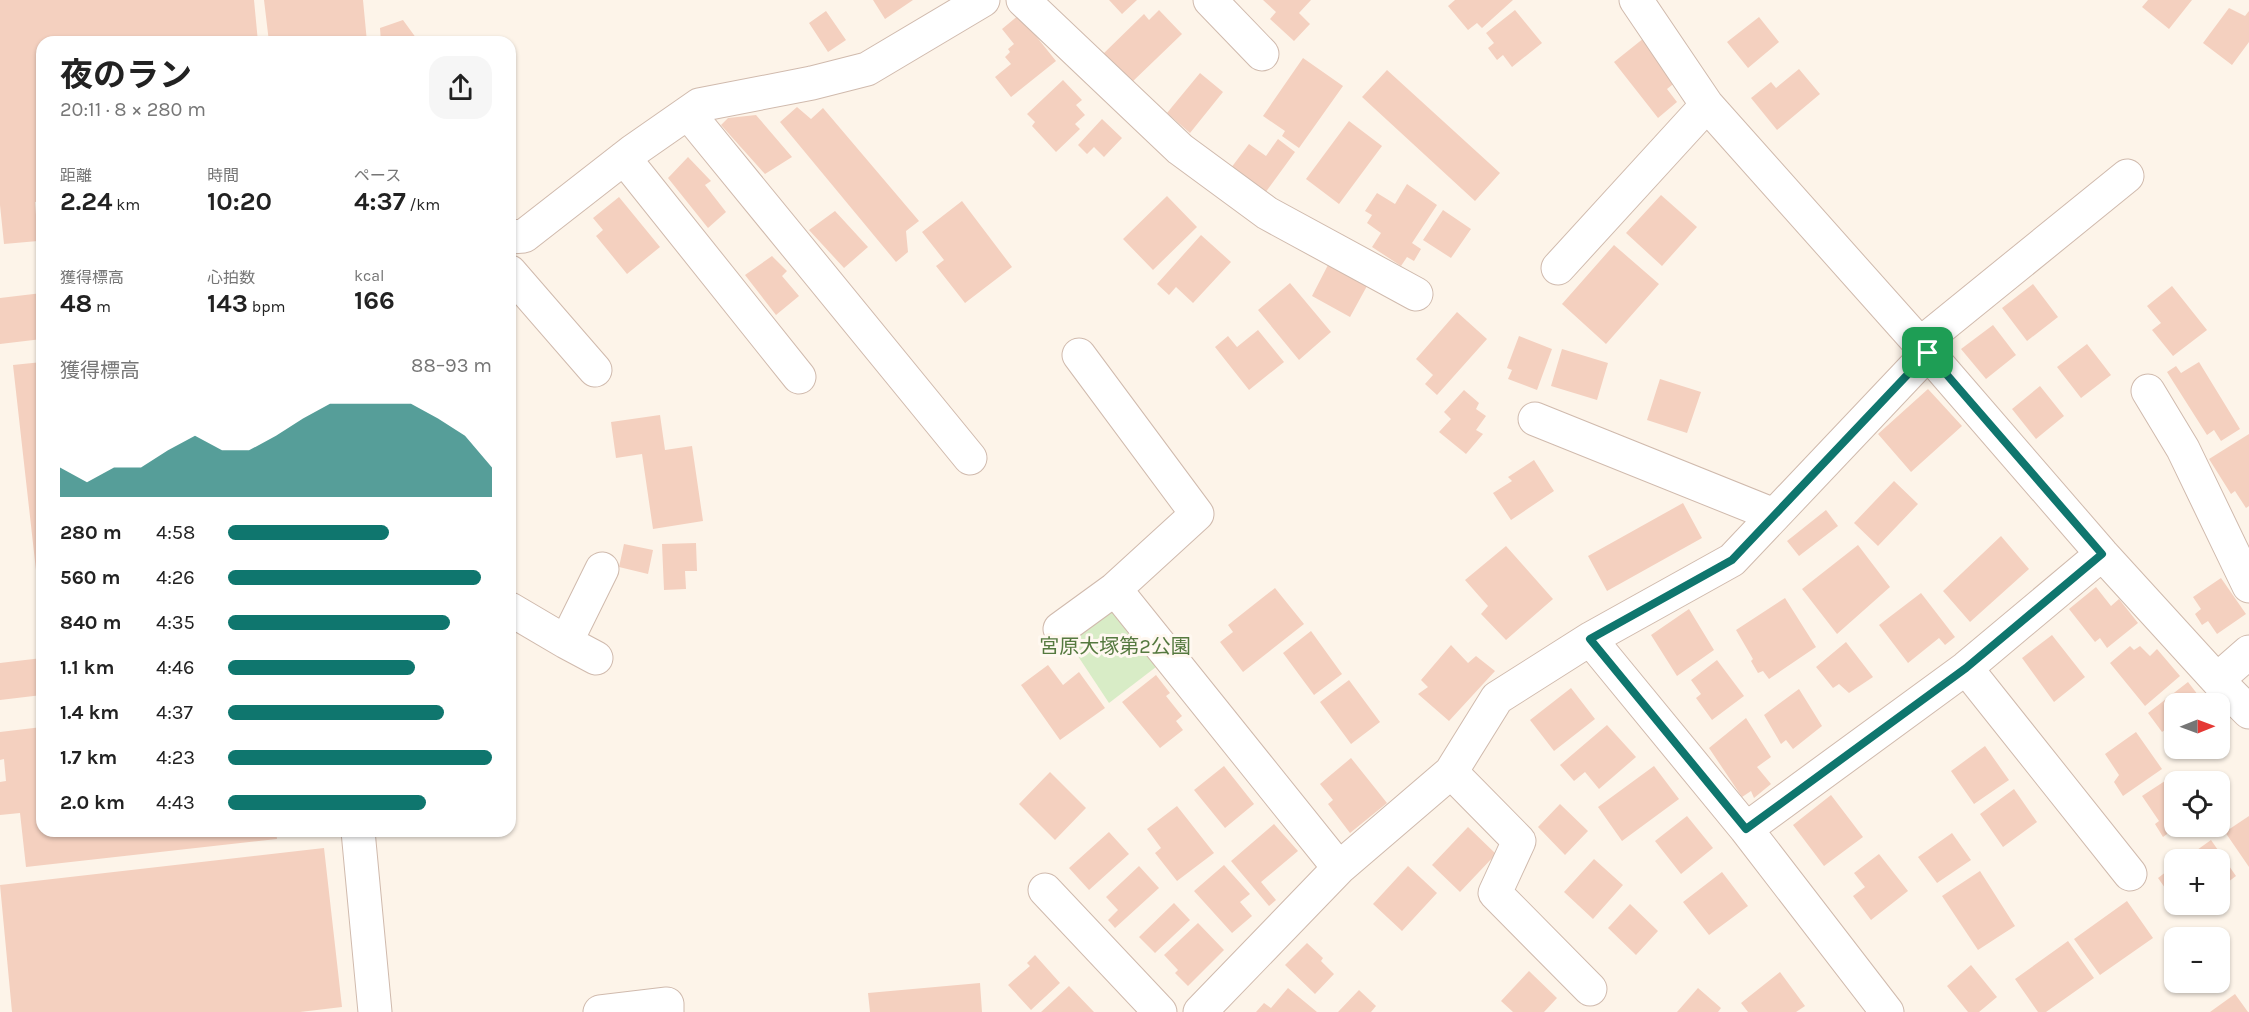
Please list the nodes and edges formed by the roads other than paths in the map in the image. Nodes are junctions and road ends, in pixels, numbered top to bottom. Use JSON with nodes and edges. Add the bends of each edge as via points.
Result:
{"nodes":[{"id":1,"x":982,"y":0,"type":"edge"},
{"id":2,"x":1023,"y":0,"type":"edge"},
{"id":3,"x":1210,"y":0,"type":"edge"},
{"id":4,"x":1636,"y":0,"type":"edge"},
{"id":5,"x":1262,"y":54,"type":"dead end"},
{"id":6,"x":1707,"y":105,"type":"junction"},
{"id":7,"x":688,"y":113,"type":"junction"},
{"id":8,"x":624,"y":158,"type":"junction"},
{"id":9,"x":2127,"y":176,"type":"dead end"},
{"id":10,"x":516,"y":237,"type":"edge"},
{"id":11,"x":1558,"y":268,"type":"dead end"},
{"id":12,"x":516,"y":279,"type":"edge"},
{"id":13,"x":1416,"y":294,"type":"dead end"},
{"id":14,"x":1924,"y":348,"type":"junction"},
{"id":15,"x":1079,"y":355,"type":"dead end"},
{"id":16,"x":594,"y":370,"type":"dead end"},
{"id":17,"x":799,"y":377,"type":"dead end"},
{"id":18,"x":2148,"y":391,"type":"dead end"},
{"id":19,"x":1535,"y":419,"type":"dead end"},
{"id":20,"x":970,"y":458,"type":"dead end"},
{"id":21,"x":1774,"y":515,"type":"junction"},
{"id":22,"x":2102,"y":554,"type":"junction"},
{"id":23,"x":603,"y":569,"type":"dead end"},
{"id":24,"x":2249,"y":586,"type":"edge"},
{"id":25,"x":1115,"y":589,"type":"junction"},
{"id":26,"x":516,"y":613,"type":"edge"},
{"id":27,"x":1060,"y":629,"type":"dead end"},
{"id":28,"x":1590,"y":639,"type":"junction"},
{"id":29,"x":566,"y":642,"type":"junction"},
{"id":30,"x":2249,"y":652,"type":"edge"},
{"id":31,"x":596,"y":658,"type":"dead end"},
{"id":32,"x":1966,"y":668,"type":"junction"},
{"id":33,"x":2217,"y":680,"type":"junction"},
{"id":34,"x":2249,"y":712,"type":"edge"},
{"id":35,"x":1451,"y":772,"type":"junction"},
{"id":36,"x":1746,"y":829,"type":"junction"},
{"id":37,"x":359,"y":837,"type":"edge"},
{"id":38,"x":1339,"y":868,"type":"junction"},
{"id":39,"x":2130,"y":874,"type":"dead end"},
{"id":40,"x":1045,"y":890,"type":"dead end"},
{"id":41,"x":1590,"y":989,"type":"dead end"},
{"id":42,"x":375,"y":1012,"type":"edge"},
{"id":43,"x":600,"y":1012,"type":"edge"},
{"id":44,"x":668,"y":1012,"type":"edge"},
{"id":45,"x":1160,"y":1012,"type":"edge"},
{"id":46,"x":1200,"y":1012,"type":"edge"},
{"id":47,"x":1887,"y":1012,"type":"edge"}],
"edges":[{"from":1,"to":7,"type":"street","via":[[867,69],[699,105]]},
{"from":2,"to":13,"type":"street","via":[[1180,148],[1267,213]]},
{"from":3,"to":5,"type":"street"},
{"from":4,"to":6,"type":"street"},
{"from":6,"to":11,"type":"street"},
{"from":6,"to":14,"type":"street"},
{"from":7,"to":8,"type":"street"},
{"from":7,"to":20,"type":"street"},
{"from":8,"to":10,"type":"street","via":[[524,236]]},
{"from":8,"to":17,"type":"street"},
{"from":9,"to":14,"type":"street"},
{"from":12,"to":16,"type":"street"},
{"from":14,"to":21,"type":"street"},
{"from":14,"to":22,"type":"street"},
{"from":15,"to":25,"type":"street","via":[[1197,514]]},
{"from":18,"to":24,"type":"street","via":[[2183,449]]},
{"from":19,"to":21,"type":"street"},
{"from":21,"to":28,"type":"street","via":[[1732,560]]},
{"from":22,"to":32,"type":"street"},
{"from":22,"to":33,"type":"street"},
{"from":23,"to":29,"type":"street"},
{"from":25,"to":27,"type":"street"},
{"from":25,"to":38,"type":"street"},
{"from":26,"to":29,"type":"street"},
{"from":28,"to":35,"type":"street","via":[[1497,699]]},
{"from":28,"to":36,"type":"street"},
{"from":29,"to":31,"type":"street"},
{"from":30,"to":33,"type":"street"},
{"from":32,"to":36,"type":"street"},
{"from":32,"to":39,"type":"street"},
{"from":33,"to":34,"type":"street"},
{"from":35,"to":38,"type":"street"},
{"from":35,"to":41,"type":"street","via":[[1519,841],[1495,893]]},
{"from":36,"to":47,"type":"street"},
{"from":37,"to":42,"type":"street"},
{"from":38,"to":46,"type":"street"},
{"from":40,"to":45,"type":"street"},
{"from":43,"to":44,"type":"street","via":[[667,1004]]}]}
